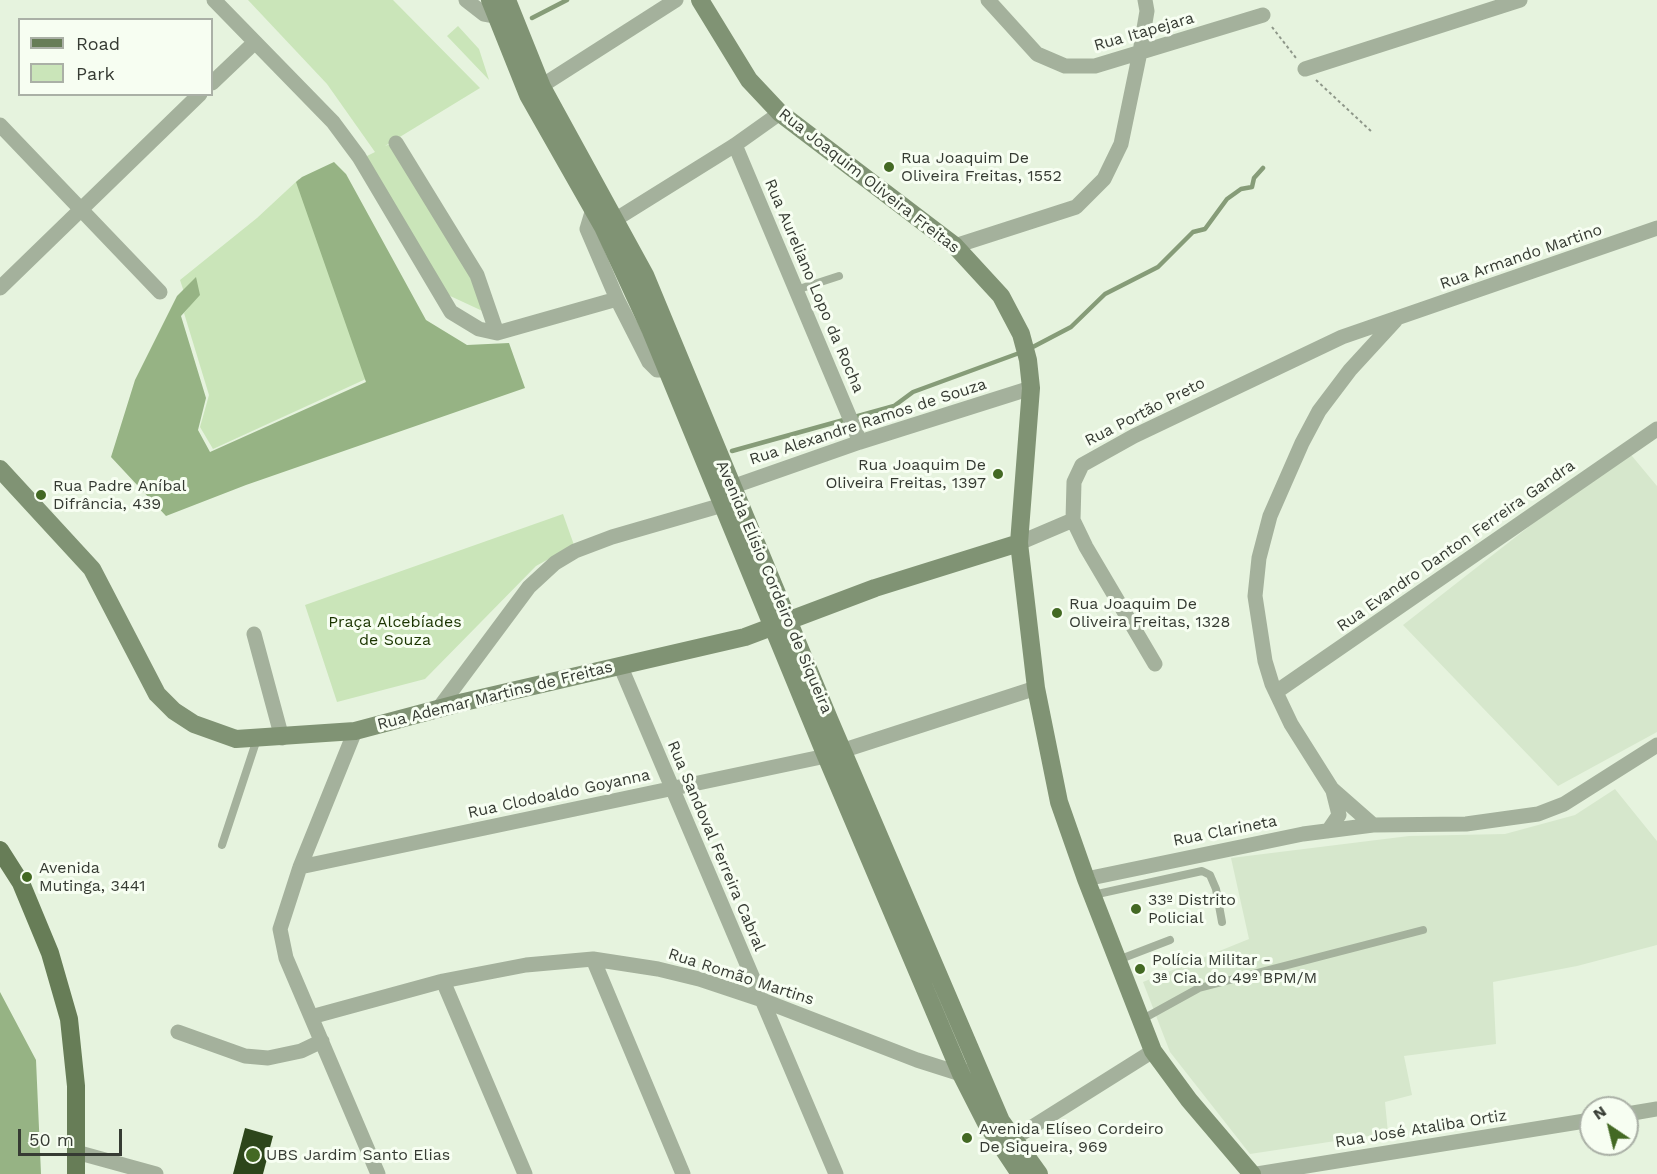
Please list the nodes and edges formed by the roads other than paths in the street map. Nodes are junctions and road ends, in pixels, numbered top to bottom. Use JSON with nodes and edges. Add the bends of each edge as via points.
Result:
{"nodes":[{"id":1,"x":214,"y":0,"type":"edge"},
{"id":2,"x":466,"y":0,"type":"edge"},
{"id":3,"x":490,"y":0,"type":"edge"},
{"id":4,"x":507,"y":0,"type":"edge"},
{"id":5,"x":676,"y":0,"type":"edge"},
{"id":6,"x":700,"y":0,"type":"edge"},
{"id":7,"x":988,"y":0,"type":"edge"},
{"id":8,"x":1145,"y":0,"type":"edge"},
{"id":9,"x":1520,"y":0,"type":"edge"},
{"id":10,"x":1263,"y":15,"type":"dead end"},
{"id":11,"x":505,"y":18,"type":"junction"},
{"id":12,"x":254,"y":43,"type":"junction"},
{"id":13,"x":1140,"y":52,"type":"junction"},
{"id":14,"x":1305,"y":69,"type":"dead end"},
{"id":15,"x":213,"y":82,"type":"edge"},
{"id":16,"x":535,"y":91,"type":"junction"},
{"id":17,"x":198,"y":96,"type":"edge"},
{"id":18,"x":780,"y":113,"type":"junction"},
{"id":19,"x":0,"y":125,"type":"edge"},
{"id":20,"x":396,"y":143,"type":"dead end"},
{"id":21,"x":735,"y":145,"type":"junction"},
{"id":22,"x":80,"y":208,"type":"junction"},
{"id":23,"x":593,"y":209,"type":"junction"},
{"id":24,"x":609,"y":223,"type":"junction"},
{"id":25,"x":1657,"y":228,"type":"edge"},
{"id":26,"x":955,"y":246,"type":"junction"},
{"id":27,"x":838,"y":276,"type":"dead end"},
{"id":28,"x":0,"y":288,"type":"edge"},
{"id":29,"x":796,"y":290,"type":"junction"},
{"id":30,"x":160,"y":292,"type":"dead end"},
{"id":31,"x":616,"y":298,"type":"junction"},
{"id":32,"x":1397,"y":319,"type":"junction"},
{"id":33,"x":497,"y":333,"type":"junction"},
{"id":34,"x":1342,"y":337,"type":"junction"},
{"id":35,"x":1362,"y":353,"type":"junction"},
{"id":36,"x":668,"y":370,"type":"junction"},
{"id":37,"x":1030,"y":382,"type":"junction"},
{"id":38,"x":1657,"y":429,"type":"edge"},
{"id":39,"x":858,"y":437,"type":"junction"},
{"id":40,"x":0,"y":469,"type":"edge"},
{"id":41,"x":728,"y":496,"type":"junction"},
{"id":42,"x":1073,"y":520,"type":"junction"},
{"id":43,"x":1019,"y":543,"type":"junction"},
{"id":44,"x":781,"y":625,"type":"junction"},
{"id":45,"x":254,"y":634,"type":"dead end"},
{"id":46,"x":1155,"y":664,"type":"dead end"},
{"id":47,"x":620,"y":665,"type":"junction"},
{"id":48,"x":460,"y":680,"type":"junction"},
{"id":49,"x":1036,"y":688,"type":"junction"},
{"id":50,"x":1276,"y":692,"type":"junction"},
{"id":51,"x":464,"y":702,"type":"junction"},
{"id":52,"x":439,"y":708,"type":"junction"},
{"id":53,"x":355,"y":731,"type":"junction"},
{"id":54,"x":282,"y":738,"type":"junction"},
{"id":55,"x":257,"y":739,"type":"junction"},
{"id":56,"x":1657,"y":745,"type":"edge"},
{"id":57,"x":835,"y":753,"type":"junction"},
{"id":58,"x":672,"y":788,"type":"junction"},
{"id":59,"x":1332,"y":789,"type":"junction"},
{"id":60,"x":1373,"y":825,"type":"junction"},
{"id":61,"x":1328,"y":831,"type":"junction"},
{"id":62,"x":222,"y":845,"type":"dead end"},
{"id":63,"x":0,"y":850,"type":"edge"},
{"id":64,"x":300,"y":867,"type":"junction"},
{"id":65,"x":1089,"y":887,"type":"junction"},
{"id":66,"x":1222,"y":922,"type":"dead end"},
{"id":67,"x":1423,"y":930,"type":"dead end"},
{"id":68,"x":1170,"y":940,"type":"dead end"},
{"id":69,"x":593,"y":959,"type":"junction"},
{"id":70,"x":1118,"y":960,"type":"junction"},
{"id":71,"x":443,"y":981,"type":"junction"},
{"id":72,"x":762,"y":1000,"type":"junction"},
{"id":73,"x":311,"y":1017,"type":"junction"},
{"id":74,"x":1141,"y":1020,"type":"junction"},
{"id":75,"x":178,"y":1032,"type":"dead end"},
{"id":76,"x":322,"y":1041,"type":"junction"},
{"id":77,"x":1153,"y":1051,"type":"junction"},
{"id":78,"x":969,"y":1071,"type":"junction"},
{"id":79,"x":1657,"y":1109,"type":"edge"},
{"id":80,"x":1639,"y":1112,"type":"edge"},
{"id":81,"x":1579,"y":1122,"type":"edge"},
{"id":82,"x":1006,"y":1143,"type":"junction"},
{"id":83,"x":76,"y":1152,"type":"junction"},
{"id":84,"x":76,"y":1174,"type":"edge"},
{"id":85,"x":156,"y":1174,"type":"edge"},
{"id":86,"x":378,"y":1174,"type":"edge"},
{"id":87,"x":525,"y":1174,"type":"edge"},
{"id":88,"x":683,"y":1174,"type":"edge"},
{"id":89,"x":836,"y":1174,"type":"edge"},
{"id":90,"x":1020,"y":1174,"type":"edge"},
{"id":91,"x":1039,"y":1174,"type":"edge"},
{"id":92,"x":1252,"y":1174,"type":"edge"},
{"id":93,"x":1257,"y":1174,"type":"edge"}],
"edges":[{"from":1,"to":12,"type":"street"},
{"from":2,"to":11,"type":"street","via":[[484,14]]},
{"from":3,"to":11,"type":"street","name":"Avenida Elísio Cordeiro de Siqueira"},
{"from":4,"to":11,"type":"street","name":"Avenida Elísio Cordeiro de Siqueira"},
{"from":5,"to":16,"type":"street"},
{"from":6,"to":18,"type":"street","name":"Rua Joaquim Oliveira Freitas","via":[[749,80]]},
{"from":7,"to":13,"type":"street","name":"Rua Itapejara","via":[[1025,42],[1050,61],[1065,66],[1095,66]]},
{"from":8,"to":13,"type":"street","via":[[1147,11]]},
{"from":9,"to":14,"type":"street"},
{"from":10,"to":13,"type":"street","name":"Rua Itapejara"},
{"from":11,"to":16,"type":"street","name":"Avenida Elísio Cordeiro de Siqueira"},
{"from":12,"to":15,"type":"street"},
{"from":12,"to":33,"type":"street","via":[[333,122],[359,157],[451,312],[479,329]]},
{"from":13,"to":26,"type":"street","via":[[1121,144],[1104,179],[1089,196],[1076,207],[1053,216]]},
{"from":16,"to":23,"type":"street","name":"Avenida Elísio Cordeiro de Siqueira"},
{"from":16,"to":24,"type":"street","name":"Avenida Elísio Cordeiro de Siqueira"},
{"from":17,"to":22,"type":"street"},
{"from":18,"to":21,"type":"street"},
{"from":18,"to":26,"type":"street","name":"Rua Joaquim Oliveira Freitas"},
{"from":19,"to":22,"type":"street"},
{"from":20,"to":33,"type":"street","via":[[477,275]]},
{"from":21,"to":24,"type":"street"},
{"from":21,"to":29,"type":"street","name":"Rua Aureliano Lopo da Rocha"},
{"from":22,"to":28,"type":"street"},
{"from":22,"to":30,"type":"street"},
{"from":23,"to":24,"type":"street","name":"Avenida Elísio Cordeiro de Siqueira"},
{"from":23,"to":31,"type":"street","via":[[587,229]]},
{"from":24,"to":36,"type":"street","name":"Avenida Elísio Cordeiro de Siqueira"},
{"from":24,"to":41,"type":"street","name":"Avenida Elísio Cordeiro de Siqueira","via":[[645,275]]},
{"from":25,"to":32,"type":"street","name":"Rua Armando Martino"},
{"from":26,"to":37,"type":"street","name":"Rua Joaquim Oliveira Freitas","via":[[1001,296],[1021,334]]},
{"from":27,"to":29,"type":"lane"},
{"from":29,"to":39,"type":"street","name":"Rua Aureliano Lopo da Rocha"},
{"from":31,"to":33,"type":"street"},
{"from":31,"to":36,"type":"street","via":[[649,362],[657,370]]},
{"from":32,"to":34,"type":"street","name":"Rua Portão Preto"},
{"from":32,"to":35,"type":"street"},
{"from":34,"to":35,"type":"street","via":[[1352,340]]},
{"from":34,"to":42,"type":"street","name":"Rua Portão Preto","via":[[1134,436],[1082,465],[1074,482]]},
{"from":35,"to":50,"type":"street","via":[[1319,411],[1302,442],[1270,516],[1259,558],[1257,614],[1265,661]]},
{"from":36,"to":41,"type":"street","name":"Avenida Elísio Cordeiro de Siqueira"},
{"from":37,"to":39,"type":"street","name":"Rua Alexandre Ramos de Souza"},
{"from":37,"to":43,"type":"street","name":"Rua Joaquim Oliveira Freitas"},
{"from":38,"to":50,"type":"street","name":"Rua Evandro Danton Ferreira Gandra"},
{"from":39,"to":41,"type":"street","name":"Rua Alexandre Ramos de Souza"},
{"from":40,"to":55,"type":"street","name":"Rua Ademar Martins de Freitas","via":[[82,556],[103,585],[158,694],[174,711],[194,724],[236,739]]},
{"from":41,"to":44,"type":"street","name":"Avenida Elísio Cordeiro de Siqueira"},
{"from":41,"to":48,"type":"street","name":"Rua Alexandre Ramos de Souza","via":[[612,537],[555,563],[529,587]]},
{"from":42,"to":43,"type":"street"},
{"from":42,"to":46,"type":"street","name":"Rua Portão Preto"},
{"from":43,"to":44,"type":"street","name":"Rua Ademar Martins de Freitas","via":[[875,588]]},
{"from":43,"to":49,"type":"street","name":"Rua Joaquim Oliveira Freitas"},
{"from":44,"to":47,"type":"street","name":"Rua Ademar Martins de Freitas"},
{"from":44,"to":57,"type":"street","name":"Avenida Elísio Cordeiro de Siqueira"},
{"from":45,"to":54,"type":"street"},
{"from":47,"to":51,"type":"street","name":"Rua Ademar Martins de Freitas"},
{"from":47,"to":58,"type":"street","name":"Rua Sandoval Ferreira Cabral"},
{"from":48,"to":51,"type":"street"},
{"from":48,"to":52,"type":"street","name":"Rua Alexandre Ramos de Souza"},
{"from":49,"to":57,"type":"street","name":"Rua Clodoaldo Goyanna"},
{"from":49,"to":65,"type":"street","name":"Rua Joaquim Oliveira Freitas","via":[[1059,802]]},
{"from":50,"to":59,"type":"street"},
{"from":51,"to":52,"type":"street","name":"Rua Ademar Martins de Freitas"},
{"from":52,"to":53,"type":"street","name":"Rua Ademar Martins de Freitas"},
{"from":53,"to":54,"type":"street","name":"Rua Ademar Martins de Freitas"},
{"from":53,"to":64,"type":"street"},
{"from":54,"to":55,"type":"street","name":"Rua Ademar Martins de Freitas"},
{"from":55,"to":62,"type":"lane"},
{"from":56,"to":60,"type":"street","name":"Rua Clarineta","via":[[1564,804],[1538,814],[1466,824]]},
{"from":57,"to":58,"type":"street","name":"Rua Clodoaldo Goyanna"},
{"from":57,"to":78,"type":"street","name":"Avenida Elísio Cordeiro de Siqueira"},
{"from":58,"to":64,"type":"street","name":"Rua Clodoaldo Goyanna"},
{"from":58,"to":72,"type":"street","name":"Rua Sandoval Ferreira Cabral"},
{"from":59,"to":60,"type":"street"},
{"from":59,"to":61,"type":"street","via":[[1340,815]]},
{"from":60,"to":61,"type":"street","name":"Rua Clarineta"},
{"from":61,"to":65,"type":"street","name":"Rua Clarineta"},
{"from":63,"to":83,"type":"main road","via":[[21,883],[69,1019],[76,1086]]},
{"from":64,"to":73,"type":"street","via":[[280,929],[286,958]]},
{"from":65,"to":66,"type":"lane","via":[[1202,871],[1210,875],[1216,889]]},
{"from":65,"to":70,"type":"street","name":"Rua Joaquim Oliveira Freitas"},
{"from":67,"to":74,"type":"lane","via":[[1199,988]]},
{"from":68,"to":70,"type":"lane"},
{"from":69,"to":71,"type":"street","name":"Rua Romão Martins","via":[[526,964]]},
{"from":69,"to":72,"type":"street","name":"Rua Romão Martins","via":[[658,969]]},
{"from":69,"to":88,"type":"street"},
{"from":70,"to":74,"type":"street","name":"Rua Joaquim Oliveira Freitas"},
{"from":71,"to":73,"type":"street","name":"Rua Romão Martins"},
{"from":71,"to":87,"type":"street"},
{"from":72,"to":78,"type":"street","name":"Rua Romão Martins","via":[[917,1060]]},
{"from":72,"to":89,"type":"street","name":"Rua Sandoval Ferreira Cabral"},
{"from":73,"to":76,"type":"street"},
{"from":74,"to":77,"type":"street","name":"Rua Joaquim Oliveira Freitas"},
{"from":75,"to":76,"type":"street","via":[[245,1056],[268,1058],[301,1051]]},
{"from":76,"to":86,"type":"street"},
{"from":77,"to":82,"type":"street"},
{"from":77,"to":92,"type":"street","name":"Rua Joaquim Oliveira Freitas"},
{"from":78,"to":82,"type":"street","name":"Avenida Elísio Cordeiro de Siqueira"},
{"from":79,"to":80,"type":"street"},
{"from":81,"to":93,"type":"street","name":"Rua José Ataliba Ortiz"},
{"from":82,"to":90,"type":"street","name":"Avenida Elísio Cordeiro de Siqueira"},
{"from":82,"to":91,"type":"street","name":"Avenida Elísio Cordeiro de Siqueira"},
{"from":83,"to":84,"type":"main road"},
{"from":83,"to":85,"type":"street"}]}
